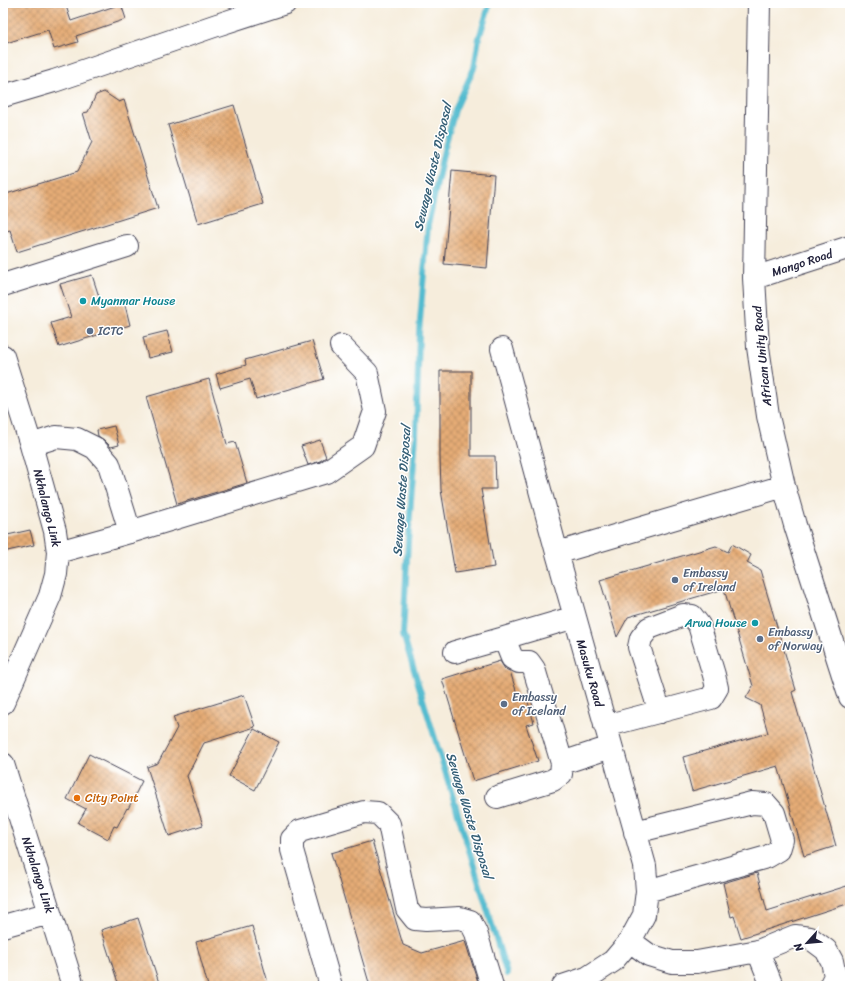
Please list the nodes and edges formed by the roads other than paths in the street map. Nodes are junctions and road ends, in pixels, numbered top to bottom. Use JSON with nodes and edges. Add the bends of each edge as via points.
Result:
{"nodes":[{"id":1,"x":285,"y":3,"type":"edge"},
{"id":2,"x":759,"y":3,"type":"edge"},
{"id":3,"x":3,"y":96,"type":"edge"},
{"id":4,"x":127,"y":246,"type":"dead end"},
{"id":5,"x":850,"y":247,"type":"edge"},
{"id":6,"x":754,"y":278,"type":"junction"},
{"id":7,"x":3,"y":285,"type":"edge"},
{"id":8,"x":341,"y":346,"type":"dead end"},
{"id":9,"x":502,"y":349,"type":"dead end"},
{"id":10,"x":3,"y":356,"type":"edge"},
{"id":11,"x":31,"y":445,"type":"junction"},
{"id":12,"x":784,"y":486,"type":"junction"},
{"id":13,"x":130,"y":532,"type":"junction"},
{"id":14,"x":58,"y":552,"type":"junction"},
{"id":15,"x":557,"y":553,"type":"junction"},
{"id":16,"x":575,"y":617,"type":"junction"},
{"id":17,"x":504,"y":638,"type":"junction"},
{"id":18,"x":455,"y":652,"type":"dead end"},
{"id":19,"x":850,"y":697,"type":"edge"},
{"id":20,"x":3,"y":703,"type":"edge"},
{"id":21,"x":660,"y":712,"type":"junction"},
{"id":22,"x":605,"y":726,"type":"junction"},
{"id":23,"x":611,"y":747,"type":"junction"},
{"id":24,"x":562,"y":763,"type":"junction"},
{"id":25,"x":3,"y":764,"type":"edge"},
{"id":26,"x":497,"y":797,"type":"dead end"},
{"id":27,"x":635,"y":832,"type":"junction"},
{"id":28,"x":647,"y":891,"type":"junction"},
{"id":29,"x":50,"y":913,"type":"junction"},
{"id":30,"x":3,"y":926,"type":"edge"},
{"id":31,"x":630,"y":941,"type":"junction"},
{"id":32,"x":758,"y":951,"type":"junction"},
{"id":33,"x":73,"y":986,"type":"edge"},
{"id":34,"x":331,"y":986,"type":"edge"},
{"id":35,"x":492,"y":986,"type":"edge"},
{"id":36,"x":563,"y":986,"type":"edge"},
{"id":37,"x":772,"y":986,"type":"edge"},
{"id":38,"x":830,"y":986,"type":"edge"}],
"edges":[{"from":1,"to":3,"type":"street"},
{"from":2,"to":6,"type":"street","name":"African Unity Road"},
{"from":4,"to":7,"type":"street"},
{"from":5,"to":6,"type":"street","name":"Mango Road"},
{"from":6,"to":12,"type":"street","name":"African Unity Road","via":[[758,347],[768,416]]},
{"from":8,"to":13,"type":"street","via":[[367,373],[375,411],[363,446],[326,472]]},
{"from":9,"to":15,"type":"street","name":"Masuku Road"},
{"from":10,"to":11,"type":"street","name":"Nkhalango Link"},
{"from":11,"to":13,"type":"street","via":[[56,437],[77,439],[95,448],[109,464]]},
{"from":11,"to":14,"type":"street","name":"Nkhalango Link","via":[[55,531]]},
{"from":12,"to":15,"type":"street"},
{"from":12,"to":19,"type":"street","name":"African Unity Road"},
{"from":13,"to":14,"type":"street"},
{"from":14,"to":20,"type":"street","name":"Nkhalango Link","via":[[50,596]]},
{"from":15,"to":16,"type":"street","name":"Masuku Road"},
{"from":16,"to":17,"type":"street"},
{"from":16,"to":22,"type":"street","name":"Masuku Road"},
{"from":17,"to":18,"type":"street"},
{"from":17,"to":24,"type":"street","via":[[512,658],[519,662],[529,662],[534,669]]},
{"from":21,"to":21,"type":"street","via":[[711,698],[717,688],[699,625],[692,616],[683,615],[650,628],[640,638],[639,647]]},
{"from":21,"to":22,"type":"street"},
{"from":22,"to":23,"type":"street","name":"Masuku Road"},
{"from":23,"to":24,"type":"street"},
{"from":23,"to":27,"type":"street","name":"Masuku Road"},
{"from":24,"to":26,"type":"street","via":[[561,774],[553,780]]},
{"from":25,"to":29,"type":"street","name":"Nkhalango Link"},
{"from":27,"to":28,"type":"street","name":"Masuku Road","via":[[645,866]]},
{"from":27,"to":28,"type":"street","via":[[752,803],[766,804],[774,813],[782,840],[779,850],[768,857]]},
{"from":28,"to":31,"type":"street","name":"Masuku Road","via":[[644,914]]},
{"from":29,"to":30,"type":"street"},
{"from":29,"to":33,"type":"street","name":"Nkhalango Link"},
{"from":31,"to":32,"type":"street","via":[[649,955],[672,962],[697,962]]},
{"from":31,"to":36,"type":"street","name":"Masuku Road","via":[[613,961],[587,978]]},
{"from":32,"to":37,"type":"street"},
{"from":32,"to":38,"type":"street","via":[[795,936],[810,938],[826,950],[832,961],[835,976]]},
{"from":34,"to":35,"type":"street","via":[[292,850],[292,839],[300,831],[364,812],[378,813],[389,824],[407,909],[415,919],[460,918],[470,922],[476,933]]}]}
